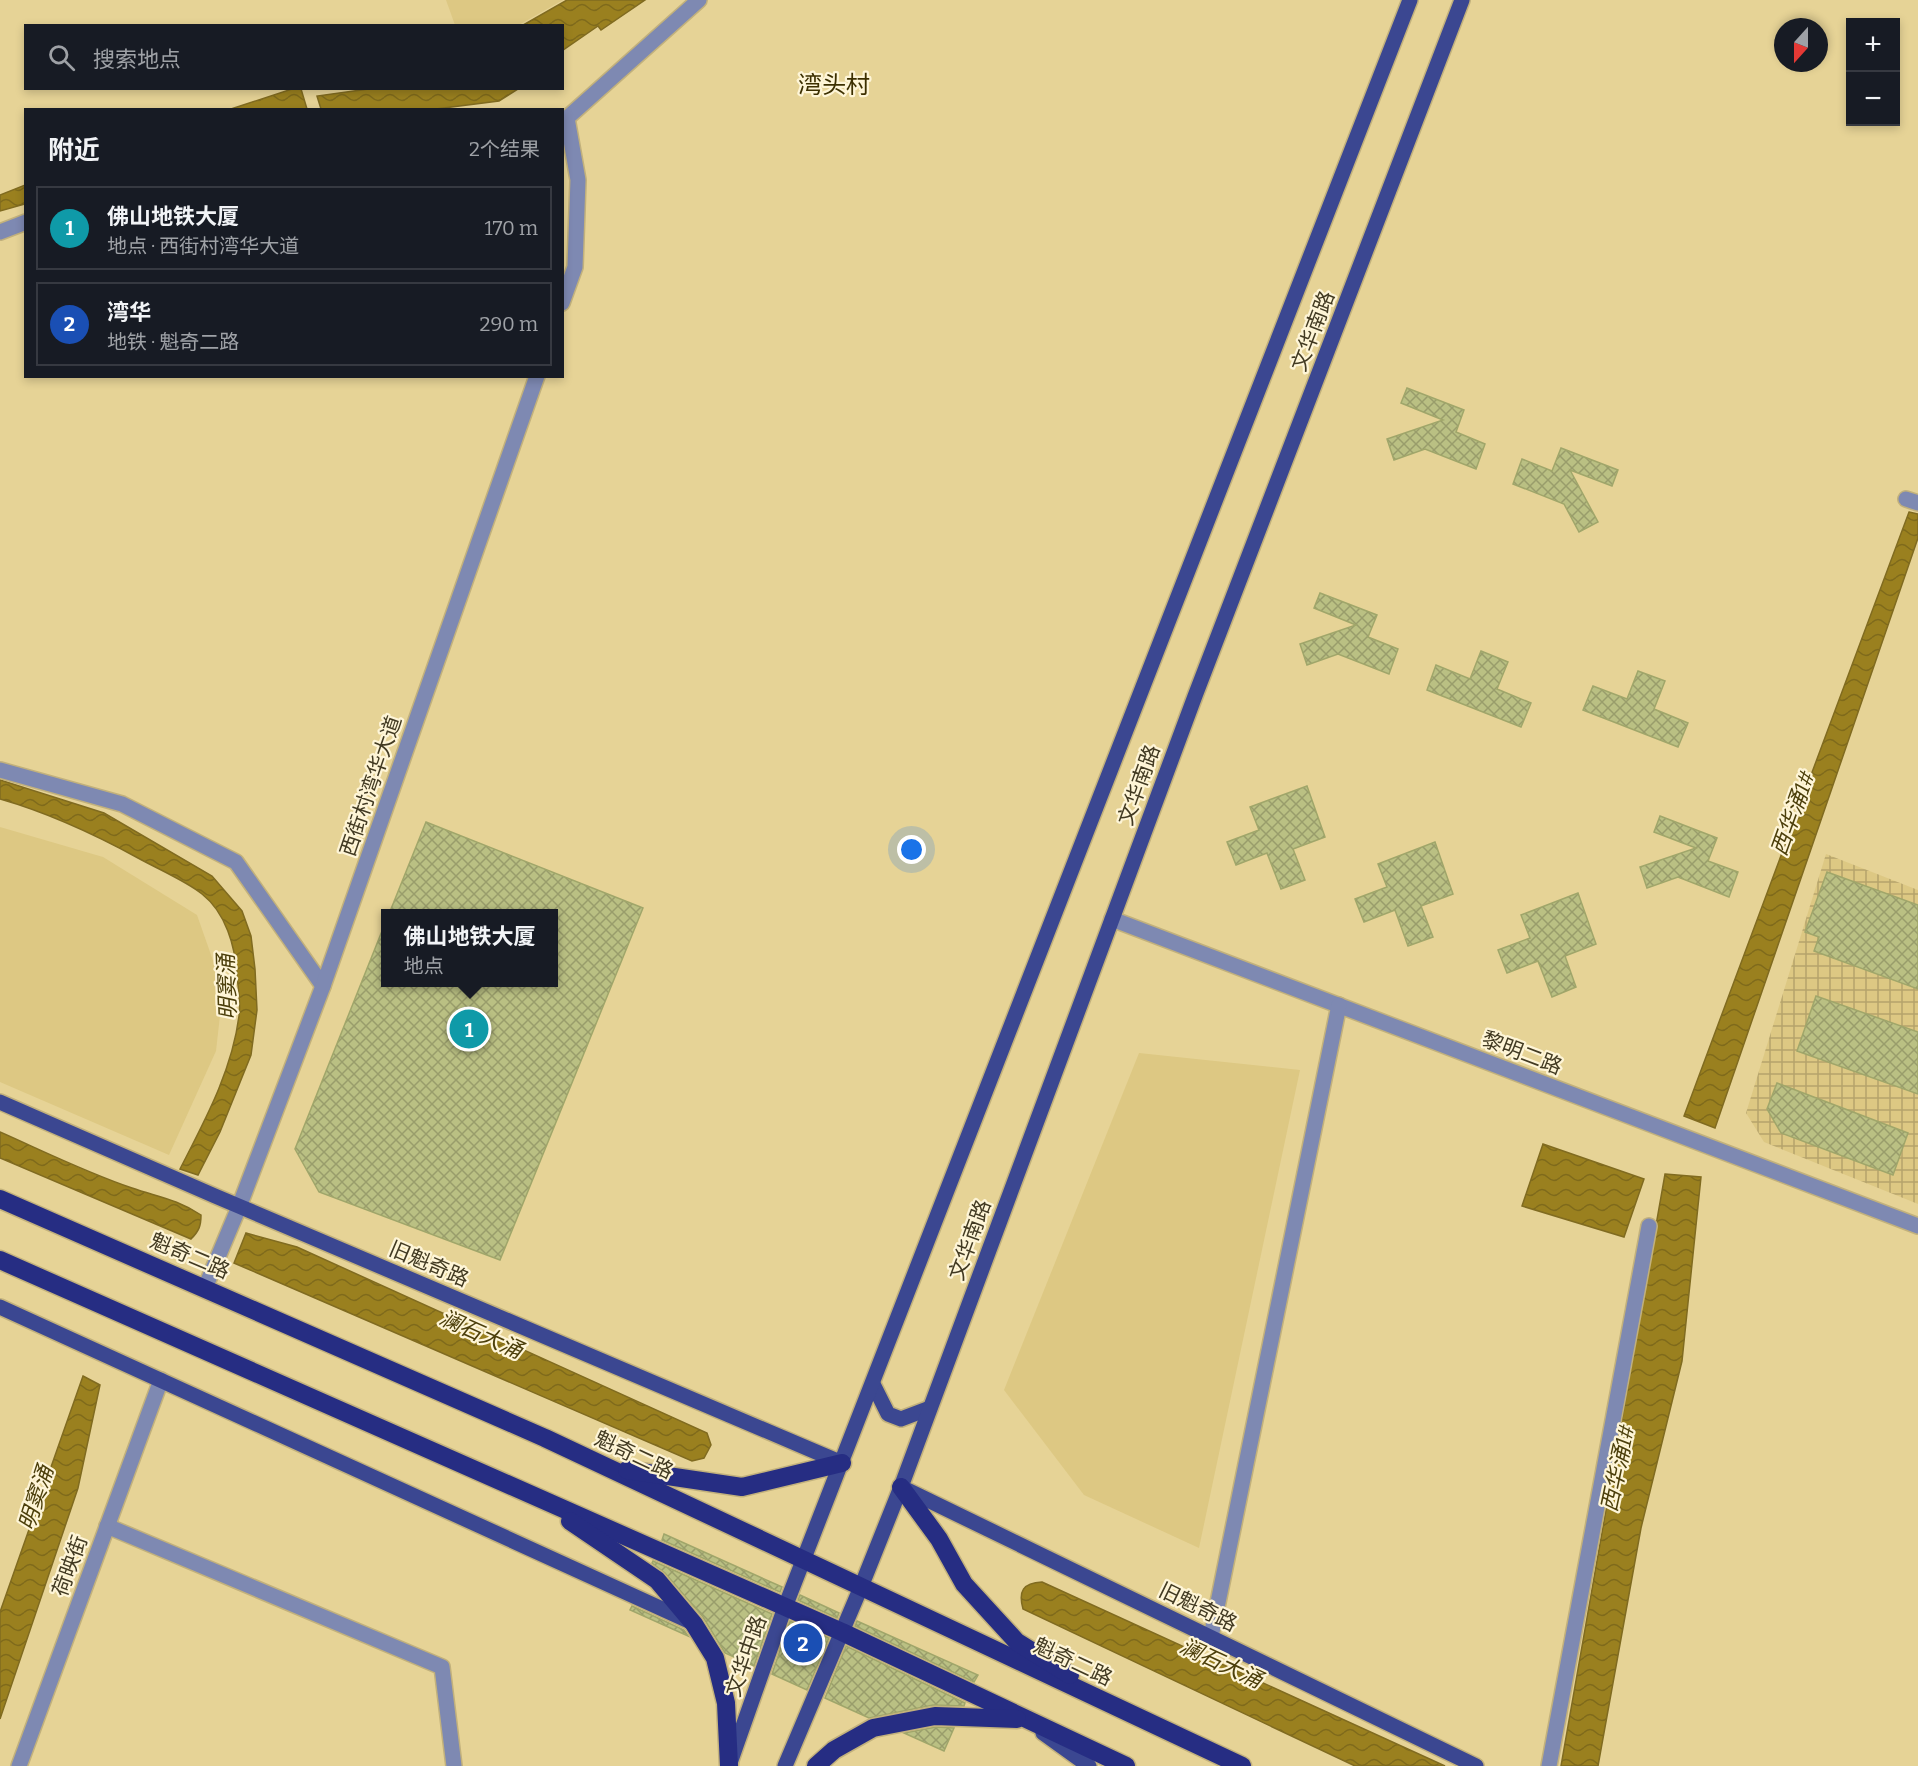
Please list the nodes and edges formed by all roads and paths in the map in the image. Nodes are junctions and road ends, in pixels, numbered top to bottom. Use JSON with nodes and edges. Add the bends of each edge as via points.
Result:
{"nodes":[{"id":1,"x":699,"y":0,"type":"edge"},
{"id":2,"x":1410,"y":0,"type":"edge"},
{"id":3,"x":1462,"y":0,"type":"edge"},
{"id":4,"x":565,"y":118,"type":"edge"},
{"id":5,"x":24,"y":223,"type":"edge"},
{"id":6,"x":0,"y":232,"type":"edge"},
{"id":7,"x":564,"y":297,"type":"edge"},
{"id":8,"x":536,"y":378,"type":"edge"},
{"id":9,"x":0,"y":770,"type":"edge"},
{"id":10,"x":1112,"y":919,"type":"junction"},
{"id":11,"x":323,"y":986,"type":"junction"},
{"id":12,"x":1339,"y":1005,"type":"junction"},
{"id":13,"x":0,"y":1102,"type":"edge"},
{"id":14,"x":0,"y":1199,"type":"edge"},
{"id":15,"x":239,"y":1207,"type":"junction"},
{"id":16,"x":1649,"y":1226,"type":"dead end"},
{"id":17,"x":1918,"y":1226,"type":"edge"},
{"id":18,"x":0,"y":1260,"type":"edge"},
{"id":19,"x":0,"y":1273,"type":"edge"},
{"id":20,"x":29,"y":1273,"type":"junction"},
{"id":21,"x":205,"y":1288,"type":"junction"},
{"id":22,"x":0,"y":1307,"type":"edge"},
{"id":23,"x":161,"y":1380,"type":"junction"},
{"id":24,"x":873,"y":1384,"type":"junction"},
{"id":25,"x":930,"y":1408,"type":"junction"},
{"id":26,"x":843,"y":1462,"type":"junction"},
{"id":27,"x":607,"y":1467,"type":"junction"},
{"id":28,"x":510,"y":1485,"type":"junction"},
{"id":29,"x":901,"y":1487,"type":"junction"},
{"id":30,"x":107,"y":1527,"type":"junction"},
{"id":31,"x":805,"y":1560,"type":"junction"},
{"id":32,"x":861,"y":1587,"type":"junction"},
{"id":33,"x":785,"y":1607,"type":"junction"},
{"id":34,"x":694,"y":1624,"type":"junction"},
{"id":35,"x":842,"y":1632,"type":"junction"},
{"id":36,"x":1212,"y":1637,"type":"junction"},
{"id":37,"x":1024,"y":1719,"type":"joint"},
{"id":38,"x":1146,"y":1722,"type":"junction"},
{"id":39,"x":19,"y":1766,"type":"edge"},
{"id":40,"x":454,"y":1766,"type":"edge"},
{"id":41,"x":729,"y":1766,"type":"edge"},
{"id":42,"x":785,"y":1766,"type":"edge"},
{"id":43,"x":816,"y":1766,"type":"edge"},
{"id":44,"x":1089,"y":1766,"type":"edge"},
{"id":45,"x":1126,"y":1766,"type":"edge"},
{"id":46,"x":1242,"y":1766,"type":"edge"},
{"id":47,"x":1476,"y":1766,"type":"edge"},
{"id":48,"x":1549,"y":1766,"type":"edge"}],
"edges":[{"from":1,"to":4,"type":"street"},
{"from":2,"to":24,"type":"main road","name":"文华南路"},
{"from":3,"to":10,"type":"main road","name":"文华南路"},
{"from":4,"to":7,"type":"street","via":[[578,180],[575,267]]},
{"from":5,"to":6,"type":"street"},
{"from":8,"to":11,"type":"street","name":"西街村湾华大道"},
{"from":9,"to":11,"type":"street","via":[[122,804],[236,862]]},
{"from":10,"to":12,"type":"street","name":"黎明二路"},
{"from":10,"to":25,"type":"main road","name":"文华南路"},
{"from":11,"to":15,"type":"street","name":"西街村湾华大道"},
{"from":12,"to":17,"type":"street","name":"黎明二路"},
{"from":12,"to":36,"type":"street"},
{"from":13,"to":15,"type":"main road","name":"旧魁奇路"},
{"from":14,"to":21,"type":"highway","name":"魁奇二路"},
{"from":15,"to":21,"type":"street","name":"西街村湾华大道"},
{"from":15,"to":26,"type":"main road","name":"旧魁奇路"},
{"from":16,"to":48,"type":"street"},
{"from":18,"to":20,"type":"highway"},
{"from":19,"to":20,"type":"highway"},
{"from":20,"to":28,"type":"highway"},
{"from":21,"to":27,"type":"highway","name":"魁奇二路"},
{"from":22,"to":23,"type":"main road"},
{"from":23,"to":30,"type":"street","name":"荷映街"},
{"from":23,"to":34,"type":"main road"},
{"from":24,"to":25,"type":"main road","via":[[888,1414],[901,1419]]},
{"from":24,"to":26,"type":"main road","name":"文华南路"},
{"from":25,"to":29,"type":"main road","name":"文华南路"},
{"from":26,"to":27,"type":"highway","via":[[742,1487]]},
{"from":26,"to":31,"type":"main road","name":"文华南路"},
{"from":27,"to":31,"type":"highway","name":"魁奇二路"},
{"from":28,"to":33,"type":"highway"},
{"from":28,"to":34,"type":"highway","via":[[657,1580]]},
{"from":29,"to":32,"type":"main road","name":"文华南路"},
{"from":29,"to":36,"type":"main road","name":"旧魁奇路"},
{"from":29,"to":38,"type":"highway","via":[[939,1539],[964,1584],[1017,1642]]},
{"from":30,"to":39,"type":"street","name":"荷映街"},
{"from":30,"to":40,"type":"street","via":[[442,1667]]},
{"from":31,"to":32,"type":"highway","name":"魁奇二路"},
{"from":31,"to":33,"type":"main road","name":"文华中路"},
{"from":32,"to":35,"type":"main road"},
{"from":32,"to":38,"type":"highway","name":"魁奇二路"},
{"from":33,"to":35,"type":"highway"},
{"from":33,"to":41,"type":"main road","name":"文华中路"},
{"from":34,"to":41,"type":"highway","via":[[715,1658],[726,1703]]},
{"from":35,"to":42,"type":"main road"},
{"from":35,"to":45,"type":"highway"},
{"from":36,"to":47,"type":"main road","name":"旧魁奇路"},
{"from":37,"to":43,"type":"highway","via":[[935,1716],[873,1728],[834,1750]]},
{"from":37,"to":44,"type":"main road"},
{"from":38,"to":46,"type":"highway","name":"魁奇二路"}]}
